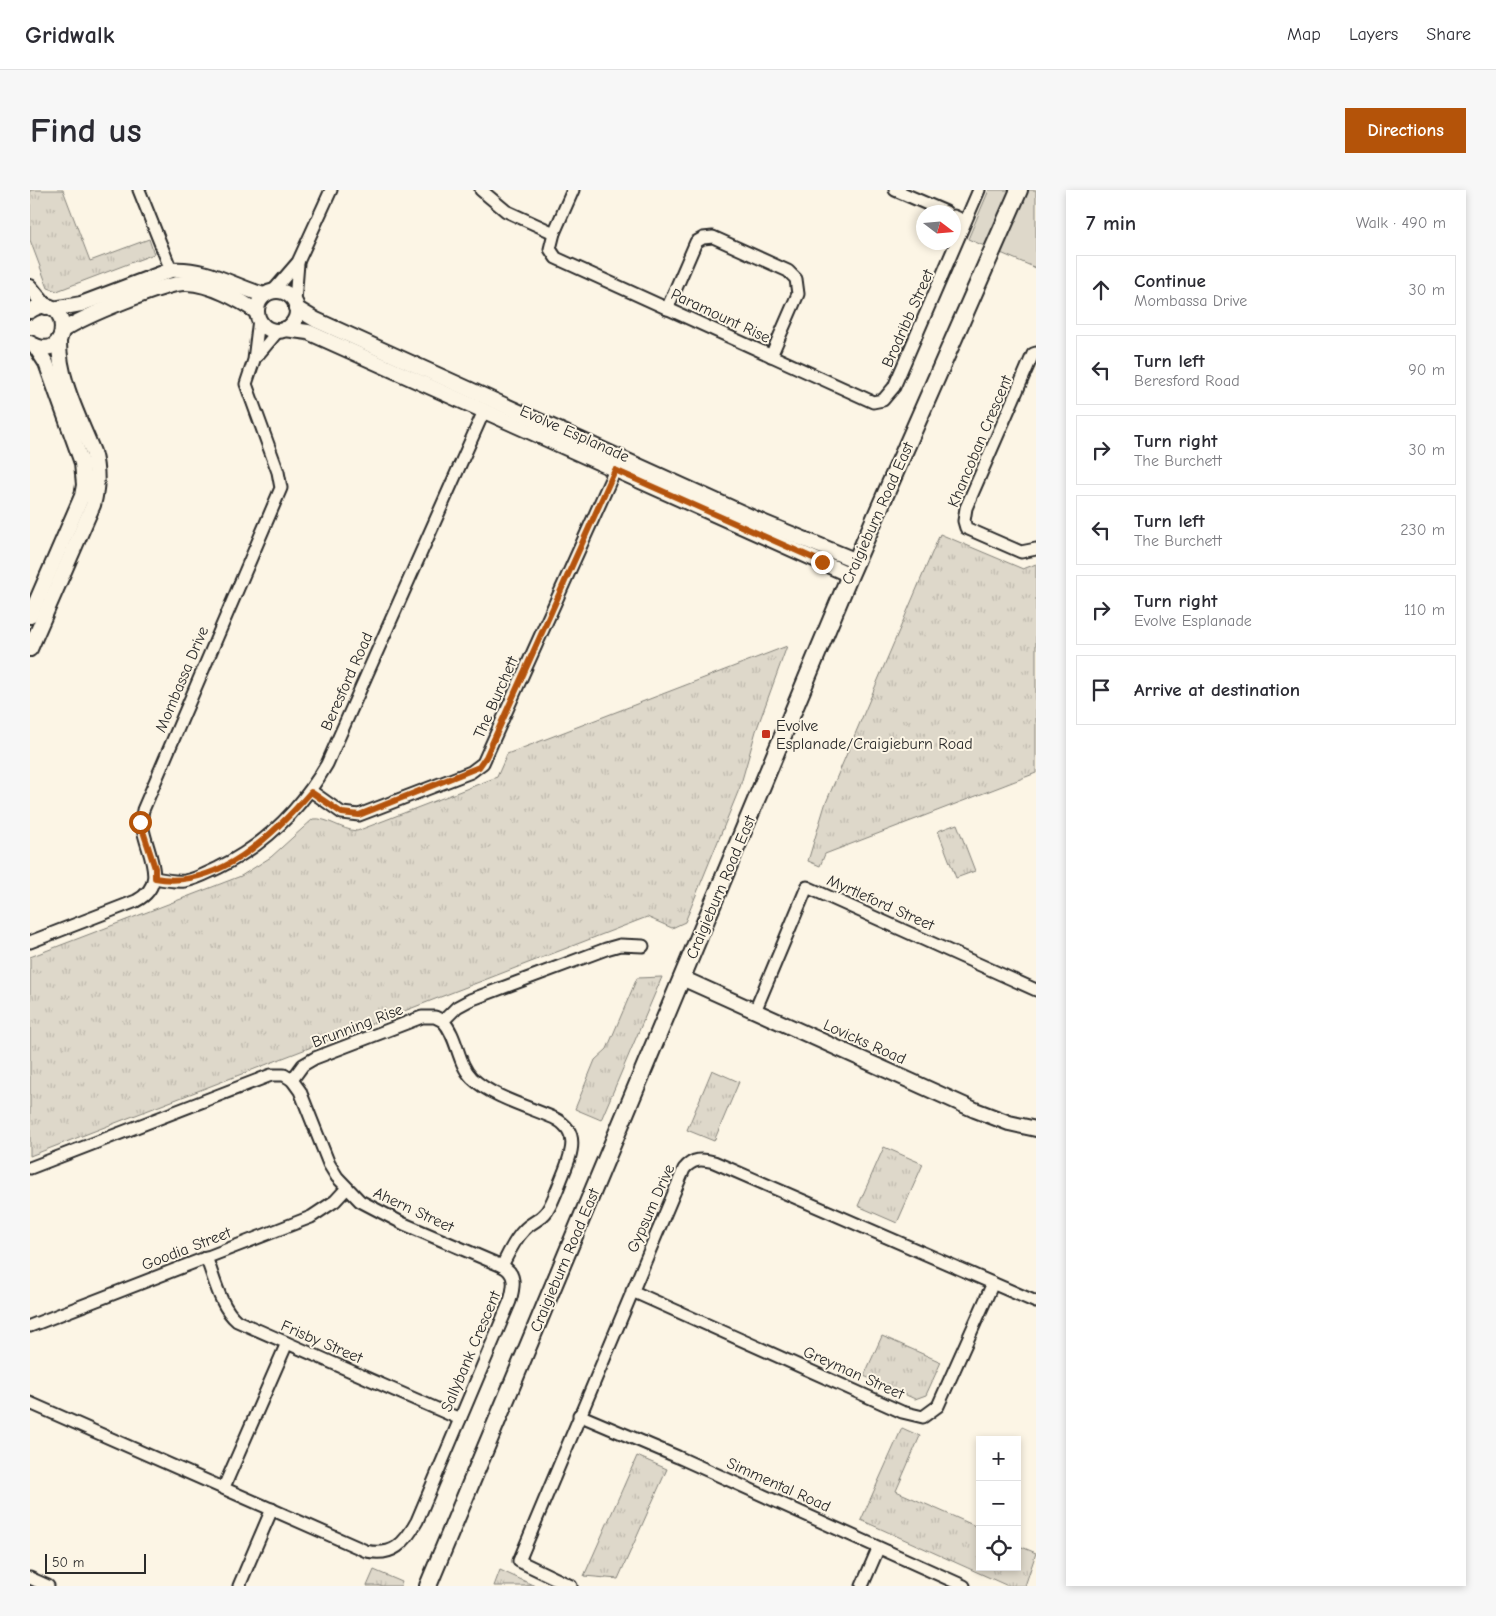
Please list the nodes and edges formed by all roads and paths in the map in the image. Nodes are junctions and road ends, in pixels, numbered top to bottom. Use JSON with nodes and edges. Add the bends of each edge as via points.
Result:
{"nodes":[{"id":1,"x":139,"y":190,"type":"edge"},
{"id":2,"x":331,"y":190,"type":"edge"},
{"id":3,"x":481,"y":190,"type":"edge"},
{"id":4,"x":573,"y":190,"type":"edge"},
{"id":5,"x":895,"y":190,"type":"edge"},
{"id":6,"x":978,"y":190,"type":"edge"},
{"id":7,"x":1018,"y":190,"type":"edge"},
{"id":8,"x":930,"y":205,"type":"edge"},
{"id":9,"x":961,"y":219,"type":"edge"},
{"id":10,"x":966,"y":221,"type":"junction"},
{"id":11,"x":554,"y":233,"type":"junction"},
{"id":12,"x":298,"y":262,"type":"junction"},
{"id":13,"x":171,"y":270,"type":"junction"},
{"id":14,"x":30,"y":287,"type":"edge"},
{"id":15,"x":269,"y":293,"type":"junction"},
{"id":16,"x":296,"y":304,"type":"junction"},
{"id":17,"x":49,"y":308,"type":"junction"},
{"id":18,"x":667,"y":309,"type":"junction"},
{"id":19,"x":30,"y":311,"type":"edge"},
{"id":20,"x":258,"y":316,"type":"junction"},
{"id":21,"x":282,"y":330,"type":"junction"},
{"id":22,"x":61,"y":334,"type":"junction"},
{"id":23,"x":33,"y":345,"type":"edge"},
{"id":24,"x":1036,"y":354,"type":"edge"},
{"id":25,"x":771,"y":356,"type":"junction"},
{"id":26,"x":254,"y":360,"type":"junction"},
{"id":27,"x":883,"y":400,"type":"joint"},
{"id":28,"x":487,"y":405,"type":"junction"},
{"id":29,"x":617,"y":464,"type":"junction"},
{"id":30,"x":1036,"y":549,"type":"edge"},
{"id":31,"x":853,"y":568,"type":"junction"},
{"id":32,"x":30,"y":616,"type":"edge"},
{"id":33,"x":30,"y":649,"type":"edge"},
{"id":34,"x":311,"y":792,"type":"junction"},
{"id":35,"x":155,"y":878,"type":"junction"},
{"id":36,"x":30,"y":942,"type":"edge"},
{"id":37,"x":643,"y":946,"type":"dead end"},
{"id":38,"x":682,"y":978,"type":"junction"},
{"id":39,"x":1036,"y":990,"type":"edge"},
{"id":40,"x":754,"y":1011,"type":"junction"},
{"id":41,"x":444,"y":1021,"type":"junction"},
{"id":42,"x":292,"y":1080,"type":"junction"},
{"id":43,"x":1036,"y":1129,"type":"edge"},
{"id":44,"x":30,"y":1168,"type":"edge"},
{"id":45,"x":347,"y":1188,"type":"junction"},
{"id":46,"x":206,"y":1257,"type":"junction"},
{"id":47,"x":502,"y":1266,"type":"junction"},
{"id":48,"x":993,"y":1283,"type":"junction"},
{"id":49,"x":632,"y":1291,"type":"junction"},
{"id":50,"x":1036,"y":1302,"type":"edge"},
{"id":51,"x":30,"y":1326,"type":"edge"},
{"id":52,"x":286,"y":1344,"type":"junction"},
{"id":53,"x":30,"y":1403,"type":"edge"},
{"id":54,"x":579,"y":1415,"type":"junction"},
{"id":55,"x":460,"y":1419,"type":"junction"},
{"id":56,"x":224,"y":1487,"type":"junction"},
{"id":57,"x":272,"y":1509,"type":"junction"},
{"id":58,"x":878,"y":1549,"type":"junction"},
{"id":59,"x":30,"y":1578,"type":"edge"},
{"id":60,"x":48,"y":1586,"type":"edge"},
{"id":61,"x":239,"y":1586,"type":"edge"},
{"id":62,"x":428,"y":1586,"type":"edge"},
{"id":63,"x":572,"y":1586,"type":"edge"},
{"id":64,"x":862,"y":1586,"type":"edge"},
{"id":65,"x":964,"y":1586,"type":"edge"}],
"edges":[{"from":1,"to":13,"type":"street"},
{"from":2,"to":12,"type":"street"},
{"from":3,"to":11,"type":"street","via":[[506,211]]},
{"from":4,"to":11,"type":"street"},
{"from":5,"to":8,"type":"street"},
{"from":6,"to":10,"type":"street","name":"Brodribb Street"},
{"from":7,"to":31,"type":"main road","name":"Craigieburn Road East"},
{"from":9,"to":10,"type":"street"},
{"from":10,"to":27,"type":"street","name":"Brodribb Street","via":[[894,387]]},
{"from":11,"to":18,"type":"street","name":"Paramount Rise","via":[[550,249],[556,258]]},
{"from":12,"to":15,"type":"street"},
{"from":12,"to":16,"type":"street"},
{"from":13,"to":15,"type":"street","via":[[200,271]]},
{"from":13,"to":17,"type":"street","via":[[81,304]]},
{"from":14,"to":17,"type":"street"},
{"from":15,"to":16,"type":"street","via":[[285,293]]},
{"from":15,"to":20,"type":"street","via":[[258,306]]},
{"from":16,"to":21,"type":"street","via":[[294,320]]},
{"from":16,"to":28,"type":"street","name":"Evolve Esplanade","via":[[316,320]]},
{"from":17,"to":19,"type":"street"},
{"from":17,"to":22,"type":"street","via":[[61,318]]},
{"from":18,"to":25,"type":"street","name":"Paramount Rise"},
{"from":18,"to":25,"type":"street","via":[[696,242],[713,237],[788,271],[796,278],[798,294]]},
{"from":20,"to":21,"type":"street","via":[[267,328]]},
{"from":20,"to":22,"type":"street","via":[[248,306],[205,286],[180,283],[86,317]]},
{"from":20,"to":26,"type":"street","name":"Mombassa Drive"},
{"from":21,"to":26,"type":"street","name":"Mombassa Drive"},
{"from":21,"to":28,"type":"street","name":"Evolve Esplanade","via":[[308,332]]},
{"from":22,"to":23,"type":"street","via":[[48,347]]},
{"from":22,"to":33,"type":"street","via":[[59,358],[62,373],[96,464],[97,489]]},
{"from":23,"to":32,"type":"street","via":[[46,363],[78,452],[84,485]]},
{"from":24,"to":30,"type":"street","name":"Khancoban Crescent","via":[[966,508],[964,521],[966,528],[1020,552]]},
{"from":25,"to":27,"type":"street","name":"Paramount Rise","via":[[873,402]]},
{"from":26,"to":35,"type":"street","name":"Mombassa Drive","via":[[247,389],[281,488],[142,810],[141,830],[155,868]]},
{"from":28,"to":29,"type":"street","name":"Evolve Esplanade"},
{"from":28,"to":34,"type":"street","name":"Beresford Road","via":[[330,758]]},
{"from":29,"to":31,"type":"street","name":"Evolve Esplanade"},
{"from":29,"to":34,"type":"street","name":"The Burchett","via":[[483,763],[466,774],[359,815],[342,813]]},
{"from":31,"to":38,"type":"main road","name":"Craigieburn Road East"},
{"from":34,"to":35,"type":"street","name":"Beresford Road","via":[[265,839],[226,864],[186,880]]},
{"from":35,"to":36,"type":"street","via":[[148,892],[136,901]]},
{"from":37,"to":41,"type":"street","via":[[606,948],[470,1000],[457,1007]]},
{"from":38,"to":40,"type":"street","name":"Lovicks Road"},
{"from":38,"to":62,"type":"main road","name":"Craigieburn Road East"},
{"from":39,"to":40,"type":"street","name":"Myrtleford Street","via":[[807,887]]},
{"from":40,"to":43,"type":"street","name":"Lovicks Road","via":[[975,1110]]},
{"from":41,"to":42,"type":"street","name":"Brunning Rise","via":[[422,1017],[315,1058],[303,1065]]},
{"from":41,"to":47,"type":"street","via":[[470,1076],[487,1088],[556,1119],[568,1129],[573,1143],[550,1206],[541,1218],[524,1230]]},
{"from":42,"to":44,"type":"street","via":[[284,1075],[271,1075]]},
{"from":42,"to":45,"type":"street","name":"Ahern Street","via":[[300,1091],[329,1164]]},
{"from":45,"to":46,"type":"street","name":"Goodia Street","via":[[335,1201],[311,1217]]},
{"from":45,"to":47,"type":"street","name":"Ahern Street","via":[[360,1201],[383,1214]]},
{"from":46,"to":51,"type":"street","name":"Goodia Street"},
{"from":46,"to":52,"type":"street","name":"Frisby Street","via":[[230,1315],[245,1326]]},
{"from":47,"to":55,"type":"street","name":"Sallybank Crescent","via":[[512,1275],[513,1290]]},
{"from":48,"to":49,"type":"street","name":"Gypsum Drive","via":[[714,1162],[694,1160],[684,1169]]},
{"from":48,"to":49,"type":"street","name":"Greyman Street","via":[[938,1406],[923,1417],[902,1412]]},
{"from":48,"to":50,"type":"street","name":"Gypsum Drive"},
{"from":49,"to":54,"type":"street","name":"Gypsum Drive"},
{"from":52,"to":55,"type":"street","name":"Frisby Street"},
{"from":52,"to":56,"type":"street"},
{"from":53,"to":56,"type":"street"},
{"from":54,"to":58,"type":"street","name":"Simmental Road"},
{"from":54,"to":63,"type":"street","name":"Gypsum Drive","via":[[518,1561]]},
{"from":55,"to":57,"type":"street","name":"Sallybank Crescent","via":[[412,1531],[392,1551],[378,1553],[366,1550]]},
{"from":56,"to":57,"type":"street","name":"Sallybank Crescent"},
{"from":57,"to":61,"type":"street"},
{"from":58,"to":64,"type":"street"},
{"from":58,"to":65,"type":"street","name":"Simmental Road"},
{"from":59,"to":60,"type":"street"}]}
